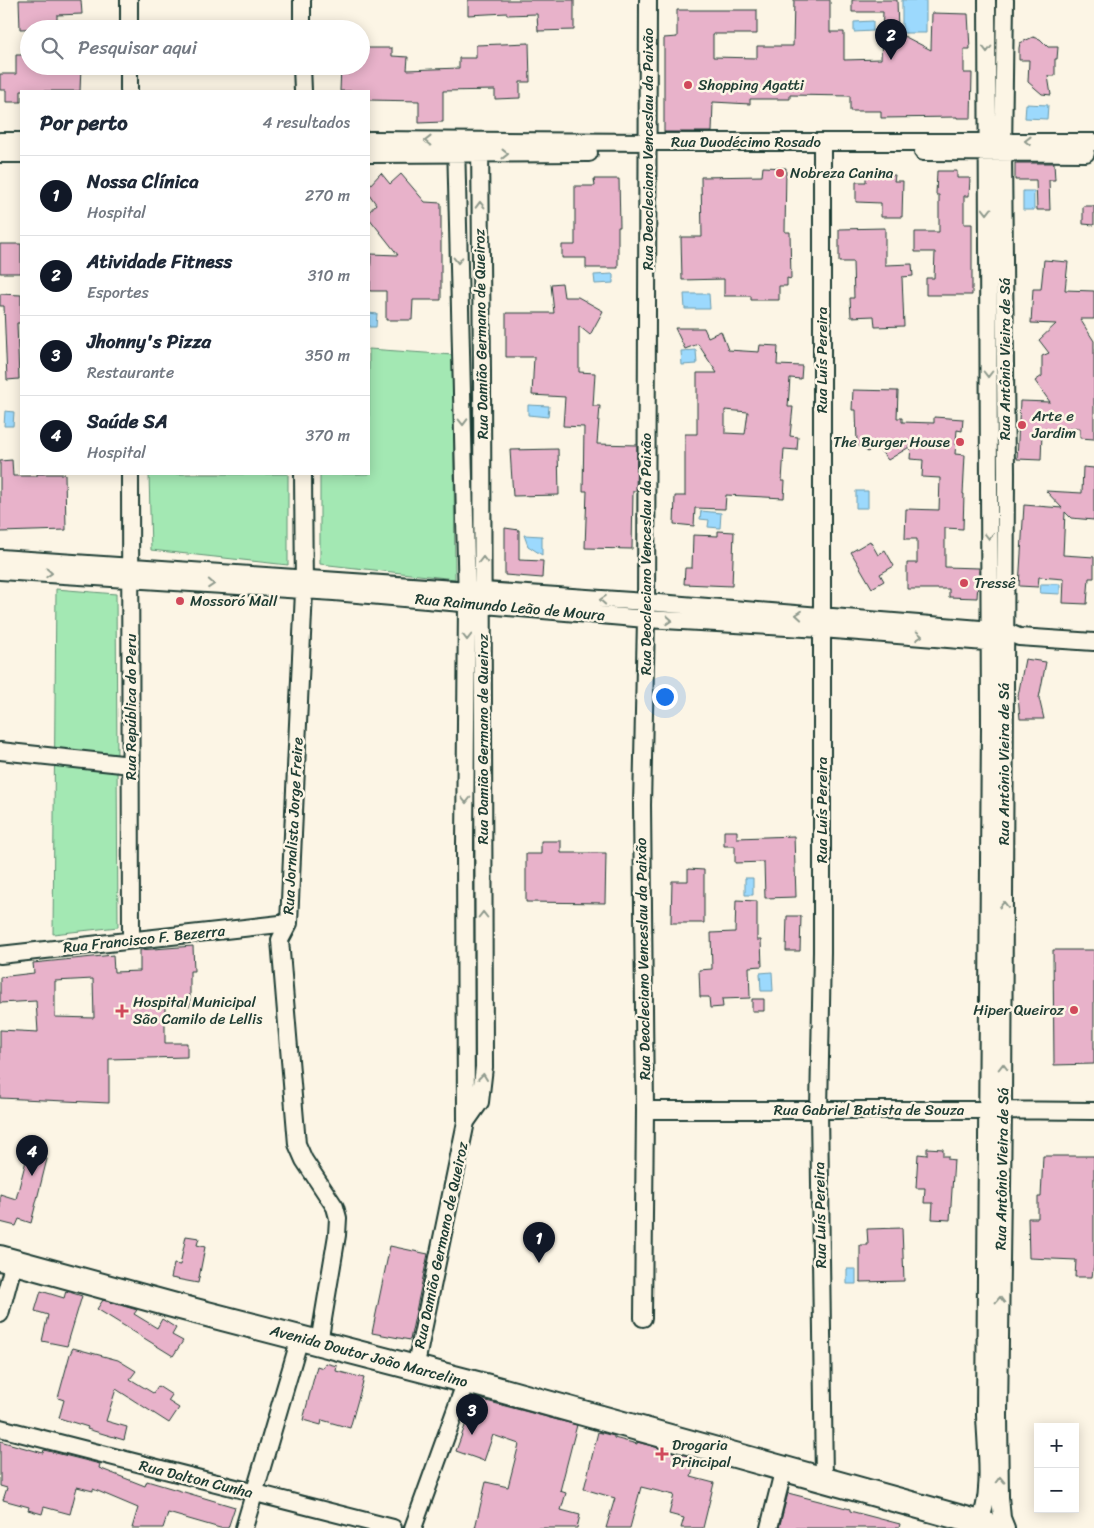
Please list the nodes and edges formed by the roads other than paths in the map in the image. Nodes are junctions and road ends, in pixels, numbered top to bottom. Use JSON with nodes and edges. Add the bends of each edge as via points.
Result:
{"nodes":[{"id":1,"x":129,"y":0,"type":"edge"},
{"id":2,"x":302,"y":0,"type":"edge"},
{"id":3,"x":648,"y":0,"type":"edge"},
{"id":4,"x":987,"y":0,"type":"edge"},
{"id":5,"x":1005,"y":0,"type":"edge"},
{"id":6,"x":129,"y":20,"type":"edge"},
{"id":7,"x":302,"y":20,"type":"edge"},
{"id":8,"x":129,"y":75,"type":"edge"},
{"id":9,"x":302,"y":75,"type":"edge"},
{"id":10,"x":129,"y":90,"type":"edge"},
{"id":11,"x":302,"y":90,"type":"edge"},
{"id":12,"x":370,"y":140,"type":"edge"},
{"id":13,"x":0,"y":141,"type":"edge"},
{"id":14,"x":20,"y":141,"type":"edge"},
{"id":15,"x":1094,"y":142,"type":"edge"},
{"id":16,"x":822,"y":147,"type":"junction"},
{"id":17,"x":995,"y":147,"type":"junction"},
{"id":18,"x":456,"y":148,"type":"junction"},
{"id":19,"x":479,"y":148,"type":"junction"},
{"id":20,"x":648,"y":148,"type":"junction"},
{"id":21,"x":1094,"y":152,"type":"edge"},
{"id":22,"x":0,"y":154,"type":"edge"},
{"id":23,"x":20,"y":154,"type":"edge"},
{"id":24,"x":370,"y":154,"type":"edge"},
{"id":25,"x":130,"y":475,"type":"edge"},
{"id":26,"x":303,"y":475,"type":"edge"},
{"id":27,"x":0,"y":558,"type":"edge"},
{"id":28,"x":0,"y":571,"type":"edge"},
{"id":29,"x":131,"y":572,"type":"junction"},
{"id":30,"x":304,"y":585,"type":"junction"},
{"id":31,"x":475,"y":598,"type":"junction"},
{"id":32,"x":646,"y":602,"type":"junction"},
{"id":33,"x":646,"y":619,"type":"junction"},
{"id":34,"x":822,"y":623,"type":"junction"},
{"id":35,"x":1002,"y":636,"type":"junction"},
{"id":36,"x":1094,"y":642,"type":"edge"},
{"id":37,"x":0,"y":751,"type":"edge"},
{"id":38,"x":131,"y":765,"type":"junction"},
{"id":39,"x":465,"y":845,"type":"junction"},
{"id":40,"x":483,"y":846,"type":"junction"},
{"id":41,"x":288,"y":923,"type":"junction"},
{"id":42,"x":131,"y":940,"type":"junction"},
{"id":43,"x":0,"y":955,"type":"edge"},
{"id":44,"x":645,"y":1110,"type":"junction"},
{"id":45,"x":819,"y":1110,"type":"junction"},
{"id":46,"x":987,"y":1110,"type":"junction"},
{"id":47,"x":1003,"y":1110,"type":"junction"},
{"id":48,"x":1094,"y":1111,"type":"edge"},
{"id":49,"x":466,"y":1122,"type":"junction"},
{"id":50,"x":7,"y":1260,"type":"edge"},
{"id":51,"x":0,"y":1314,"type":"edge"},
{"id":52,"x":643,"y":1318,"type":"dead end"},
{"id":53,"x":993,"y":1321,"type":"junction"},
{"id":54,"x":309,"y":1340,"type":"junction"},
{"id":55,"x":415,"y":1369,"type":"junction"},
{"id":56,"x":466,"y":1381,"type":"junction"},
{"id":57,"x":992,"y":1415,"type":"junction"},
{"id":58,"x":0,"y":1428,"type":"edge"},
{"id":59,"x":784,"y":1468,"type":"junction"},
{"id":60,"x":824,"y":1479,"type":"junction"},
{"id":61,"x":255,"y":1494,"type":"junction"},
{"id":62,"x":989,"y":1526,"type":"edge"},
{"id":63,"x":244,"y":1528,"type":"edge"},
{"id":64,"x":393,"y":1528,"type":"edge"},
{"id":65,"x":413,"y":1528,"type":"edge"},
{"id":66,"x":769,"y":1528,"type":"edge"},
{"id":67,"x":1006,"y":1528,"type":"edge"}],
"edges":[{"from":1,"to":6,"type":"street"},
{"from":2,"to":7,"type":"street"},
{"from":3,"to":20,"type":"street","name":"Rua Deocleciano Venceslau da Paixão"},
{"from":4,"to":17,"type":"street","name":"Rua Antônio Vieira de Sá","one_way":true},
{"from":5,"to":17,"type":"street","name":"Rua Antônio Vieira de Sá"},
{"from":8,"to":10,"type":"street"},
{"from":9,"to":11,"type":"street"},
{"from":18,"to":12,"type":"street","name":"Rua Duodécimo Rosado","one_way":true},
{"from":13,"to":14,"type":"street"},
{"from":15,"to":17,"type":"street","name":"Rua Duodécimo Rosado","one_way":true},
{"from":16,"to":17,"type":"street","name":"Rua Duodécimo Rosado"},
{"from":16,"to":20,"type":"street","name":"Rua Duodécimo Rosado"},
{"from":16,"to":34,"type":"street","name":"Rua Luís Pereira"},
{"from":17,"to":21,"type":"street","name":"Rua Duodécimo Rosado"},
{"from":17,"to":35,"type":"street","name":"Rua Antônio Vieira de Sá","via":[[1006,472]]},
{"from":18,"to":19,"type":"street","name":"Rua Duodécimo Rosado"},
{"from":18,"to":24,"type":"street","name":"Rua Duodécimo Rosado"},
{"from":18,"to":31,"type":"street","name":"Rua Damião Germano de Queiroz","one_way":true},
{"from":19,"to":20,"type":"street","name":"Rua Duodécimo Rosado"},
{"from":31,"to":19,"type":"street","name":"Rua Damião Germano de Queiroz","one_way":true,"via":[[482,383]]},
{"from":20,"to":32,"type":"street","name":"Rua Deocleciano Venceslau da Paixão"},
{"from":22,"to":23,"type":"street"},
{"from":25,"to":29,"type":"street","name":"Rua República do Peru"},
{"from":26,"to":30,"type":"street","name":"Rua Jornalista Jorge Freire"},
{"from":27,"to":29,"type":"street","name":"Rua Raimundo Leão de Moura"},
{"from":28,"to":29,"type":"street","name":"Rua Raimundo Leão de Moura","one_way":true},
{"from":29,"to":30,"type":"street","name":"Rua Raimundo Leão de Moura"},
{"from":29,"to":38,"type":"street","name":"Rua República do Peru"},
{"from":30,"to":31,"type":"street","name":"Rua Raimundo Leão de Moura"},
{"from":30,"to":41,"type":"street","name":"Rua Jornalista Jorge Freire"},
{"from":32,"to":31,"type":"street","name":"Rua Raimundo Leão de Moura","one_way":true},
{"from":31,"to":33,"type":"street","name":"Rua Raimundo Leão de Moura"},
{"from":31,"to":39,"type":"street","name":"Rua Damião Germano de Queiroz","one_way":true},
{"from":31,"to":40,"type":"street","name":"Rua Damião Germano de Queiroz"},
{"from":32,"to":33,"type":"street","name":"Rua Deocleciano Venceslau da Paixão"},
{"from":34,"to":32,"type":"street","name":"Rua Raimundo Leão de Moura","one_way":true},
{"from":33,"to":34,"type":"street","name":"Rua Raimundo Leão de Moura","one_way":true},
{"from":33,"to":44,"type":"street","name":"Rua Deocleciano Venceslau da Paixão","via":[[642,805]]},
{"from":34,"to":35,"type":"street","name":"Rua Raimundo Leão de Moura"},
{"from":34,"to":45,"type":"street","name":"Rua Luís Pereira"},
{"from":35,"to":36,"type":"street","name":"Rua Raimundo Leão de Moura"},
{"from":35,"to":46,"type":"street","name":"Rua Antônio Vieira de Sá"},
{"from":47,"to":35,"type":"street","name":"Rua Antônio Vieira de Sá","one_way":true},
{"from":37,"to":38,"type":"street"},
{"from":38,"to":42,"type":"street","name":"Rua República do Peru"},
{"from":39,"to":40,"type":"street"},
{"from":39,"to":49,"type":"street","name":"Rua Damião Germano de Queiroz"},
{"from":49,"to":40,"type":"street","name":"Rua Damião Germano de Queiroz","one_way":true,"via":[[480,1102],[484,1068]]},
{"from":41,"to":42,"type":"street","name":"Rua Francisco F. Bezerra"},
{"from":41,"to":54,"type":"street","name":"Rua Jornalista Jorge Freire","via":[[280,940],[297,1144],[335,1207],[338,1218],[337,1235]]},
{"from":42,"to":43,"type":"street","name":"Rua Francisco F. Bezerra"},
{"from":44,"to":45,"type":"street","name":"Rua Gabriel Batista de Souza"},
{"from":44,"to":52,"type":"street","name":"Rua Deocleciano Venceslau da Paixão"},
{"from":45,"to":46,"type":"street","name":"Rua Gabriel Batista de Souza"},
{"from":45,"to":60,"type":"street","name":"Rua Luís Pereira"},
{"from":46,"to":47,"type":"street","name":"Rua Gabriel Batista de Souza"},
{"from":46,"to":53,"type":"street","name":"Rua Antônio Vieira de Sá"},
{"from":47,"to":48,"type":"street","name":"Rua Gabriel Batista de Souza"},
{"from":53,"to":47,"type":"street","name":"Rua Antônio Vieira de Sá","one_way":true},
{"from":49,"to":55,"type":"street","name":"Rua Damião Germano de Queiroz"},
{"from":50,"to":51,"type":"street"},
{"from":50,"to":54,"type":"street","name":"Avenida Doutor João Marcelino"},
{"from":53,"to":57,"type":"street","name":"Rua Antônio Vieira de Sá"},
{"from":54,"to":55,"type":"street","name":"Avenida Doutor João Marcelino"},
{"from":54,"to":61,"type":"street","name":"Rua Jornalista Jorge Freire"},
{"from":55,"to":56,"type":"street","name":"Avenida Doutor João Marcelino"},
{"from":56,"to":59,"type":"street","name":"Avenida Doutor João Marcelino"},
{"from":56,"to":65,"type":"street"},
{"from":57,"to":62,"type":"street","name":"Rua Antônio Vieira de Sá","via":[[984,1512]]},
{"from":67,"to":57,"type":"street","name":"Rua Antônio Vieira de Sá","one_way":true,"via":[[1001,1510]]},
{"from":58,"to":61,"type":"street","name":"Rua Dalton Cunha"},
{"from":59,"to":60,"type":"street","name":"Avenida Doutor João Marcelino"},
{"from":59,"to":66,"type":"street"},
{"from":60,"to":62,"type":"street","name":"Avenida Doutor João Marcelino"},
{"from":61,"to":63,"type":"street","name":"Rua Jornalista Jorge Freire"},
{"from":61,"to":64,"type":"street","name":"Rua Dalton Cunha"}]}
